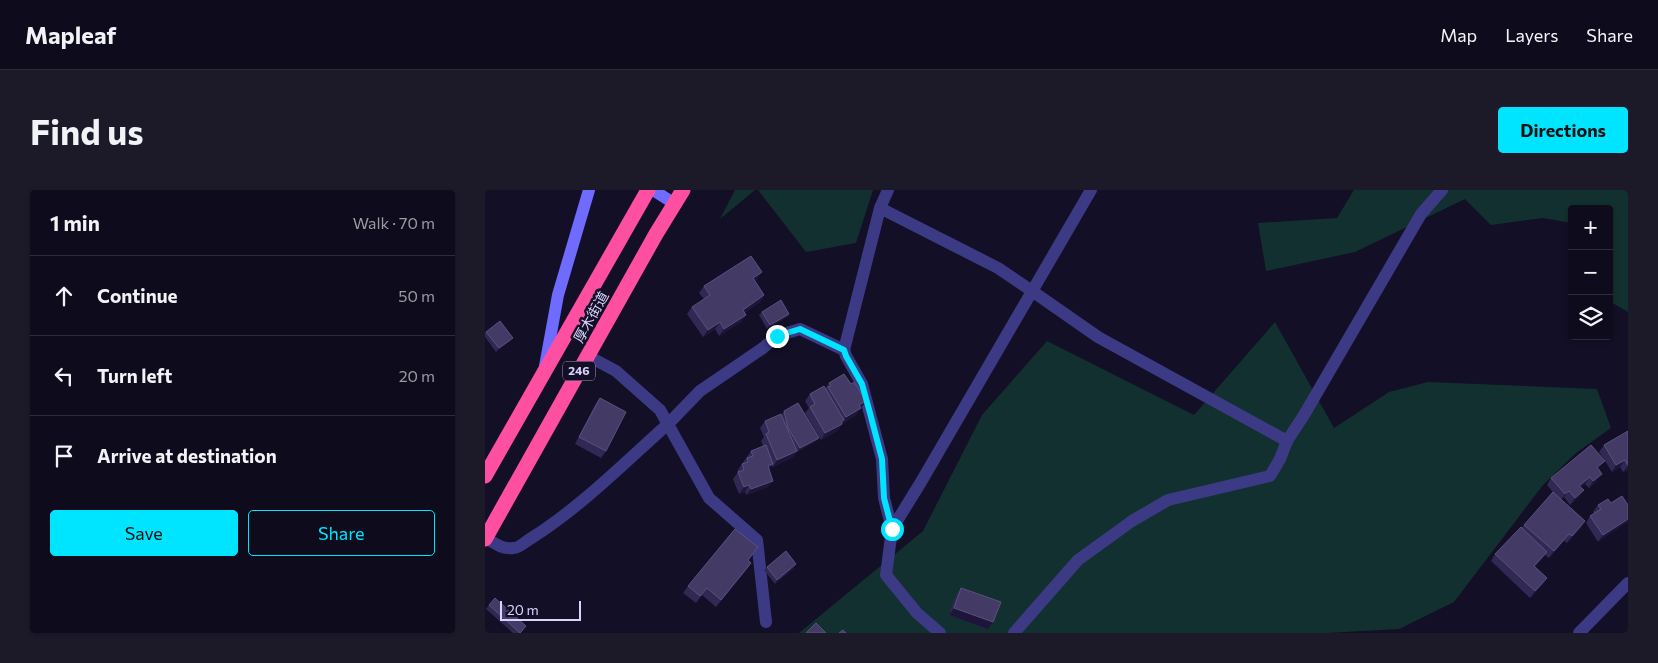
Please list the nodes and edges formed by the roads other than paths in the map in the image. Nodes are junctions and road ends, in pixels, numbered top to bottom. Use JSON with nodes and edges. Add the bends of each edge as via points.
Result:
{"nodes":[{"id":1,"x":589,"y":190,"type":"edge"},
{"id":2,"x":648,"y":190,"type":"edge"},
{"id":3,"x":653,"y":190,"type":"edge"},
{"id":4,"x":683,"y":190,"type":"edge"},
{"id":5,"x":888,"y":190,"type":"edge"},
{"id":6,"x":1091,"y":190,"type":"edge"},
{"id":7,"x":1442,"y":190,"type":"edge"},
{"id":8,"x":675,"y":204,"type":"junction"},
{"id":9,"x":880,"y":208,"type":"junction"},
{"id":10,"x":1032,"y":291,"type":"junction"},
{"id":11,"x":844,"y":350,"type":"junction"},
{"id":12,"x":588,"y":356,"type":"junction"},
{"id":13,"x":543,"y":374,"type":"junction"},
{"id":14,"x":668,"y":424,"type":"junction"},
{"id":15,"x":1287,"y":441,"type":"junction"},
{"id":16,"x":485,"y":476,"type":"edge"},
{"id":17,"x":892,"y":529,"type":"junction"},
{"id":18,"x":485,"y":538,"type":"edge"},
{"id":19,"x":1628,"y":583,"type":"edge"},
{"id":20,"x":766,"y":622,"type":"dead end"},
{"id":21,"x":940,"y":633,"type":"edge"},
{"id":22,"x":1014,"y":633,"type":"edge"},
{"id":23,"x":1579,"y":633,"type":"edge"}],
"edges":[{"from":1,"to":13,"type":"street","via":[[557,295]]},
{"from":2,"to":13,"type":"highway","name":"厚木街道","number":"246"},
{"from":3,"to":8,"type":"street"},
{"from":4,"to":8,"type":"highway","name":"厚木街道","number":"246"},
{"from":5,"to":9,"type":"street"},
{"from":6,"to":10,"type":"street"},
{"from":7,"to":15,"type":"street","via":[[1421,214]]},
{"from":8,"to":12,"type":"highway","name":"厚木街道","number":"246"},
{"from":9,"to":10,"type":"street","via":[[998,268]]},
{"from":9,"to":11,"type":"street"},
{"from":10,"to":15,"type":"street","via":[[1098,337]]},
{"from":10,"to":17,"type":"street"},
{"from":11,"to":14,"type":"street","via":[[800,329],[777,336],[700,391]]},
{"from":11,"to":17,"type":"street","via":[[862,384],[870,413],[882,459],[884,498]]},
{"from":12,"to":14,"type":"street","via":[[616,371],[660,410]]},
{"from":12,"to":18,"type":"highway","name":"厚木街道","number":"246"},
{"from":13,"to":16,"type":"highway","name":"厚木街道","number":"246"},
{"from":14,"to":18,"type":"street","via":[[552,525],[515,548],[501,547]]},
{"from":14,"to":20,"type":"street","via":[[709,498],[757,540]]},
{"from":15,"to":22,"type":"street","via":[[1269,476],[1168,500],[1132,520],[1078,560]]},
{"from":17,"to":21,"type":"street","via":[[886,575],[917,614]]},
{"from":19,"to":23,"type":"street"}]}
